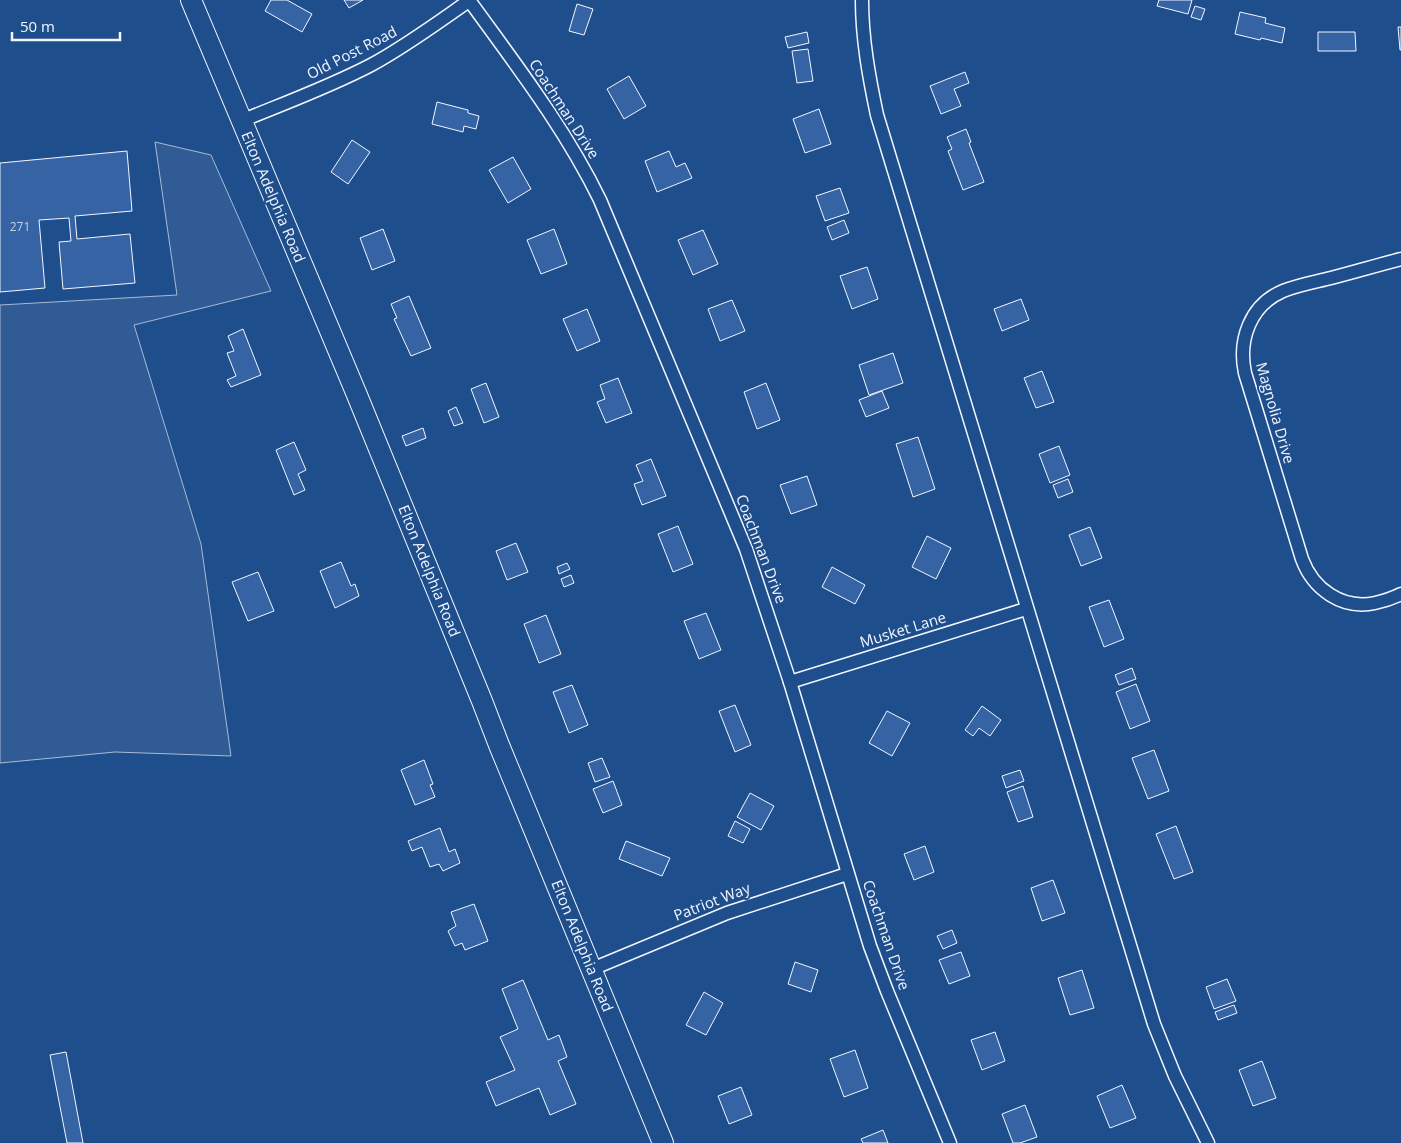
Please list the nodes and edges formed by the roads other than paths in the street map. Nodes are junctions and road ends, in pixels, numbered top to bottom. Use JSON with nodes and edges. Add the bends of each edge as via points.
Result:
{"nodes":[{"id":1,"x":191,"y":0,"type":"edge"},
{"id":2,"x":470,"y":0,"type":"edge"},
{"id":3,"x":862,"y":0,"type":"edge"},
{"id":4,"x":241,"y":121,"type":"junction"},
{"id":5,"x":1401,"y":259,"type":"edge"},
{"id":6,"x":1401,"y":594,"type":"edge"},
{"id":7,"x":1026,"y":609,"type":"junction"},
{"id":8,"x":790,"y":682,"type":"junction"},
{"id":9,"x":847,"y":874,"type":"junction"},
{"id":10,"x":592,"y":968,"type":"junction"},
{"id":11,"x":663,"y":1143,"type":"edge"},
{"id":12,"x":950,"y":1143,"type":"edge"},
{"id":13,"x":1208,"y":1143,"type":"edge"}],
"edges":[{"from":1,"to":4,"type":"main road","name":"Elton Adelphia Road"},
{"from":2,"to":4,"type":"street","name":"Old Post Road","via":[[371,65]]},
{"from":2,"to":8,"type":"street","name":"Coachman Drive","via":[[569,141],[600,200],[746,550]]},
{"from":3,"to":7,"type":"street","via":[[868,75],[877,115]]},
{"from":4,"to":10,"type":"main road","name":"Elton Adelphia Road"},
{"from":5,"to":6,"type":"street","name":"Magnolia Drive","via":[[1292,288],[1272,297],[1250,321],[1242,352],[1250,392],[1302,559],[1311,578],[1326,593],[1356,604],[1377,603]]},
{"from":7,"to":8,"type":"street","name":"Musket Lane"},
{"from":7,"to":13,"type":"street","via":[[1154,1024]]},
{"from":8,"to":9,"type":"street","name":"Coachman Drive"},
{"from":9,"to":10,"type":"street","name":"Patriot Way","via":[[727,913]]},
{"from":9,"to":12,"type":"street","name":"Coachman Drive","via":[[887,991]]},
{"from":10,"to":11,"type":"main road","name":"Elton Adelphia Road"}]}
